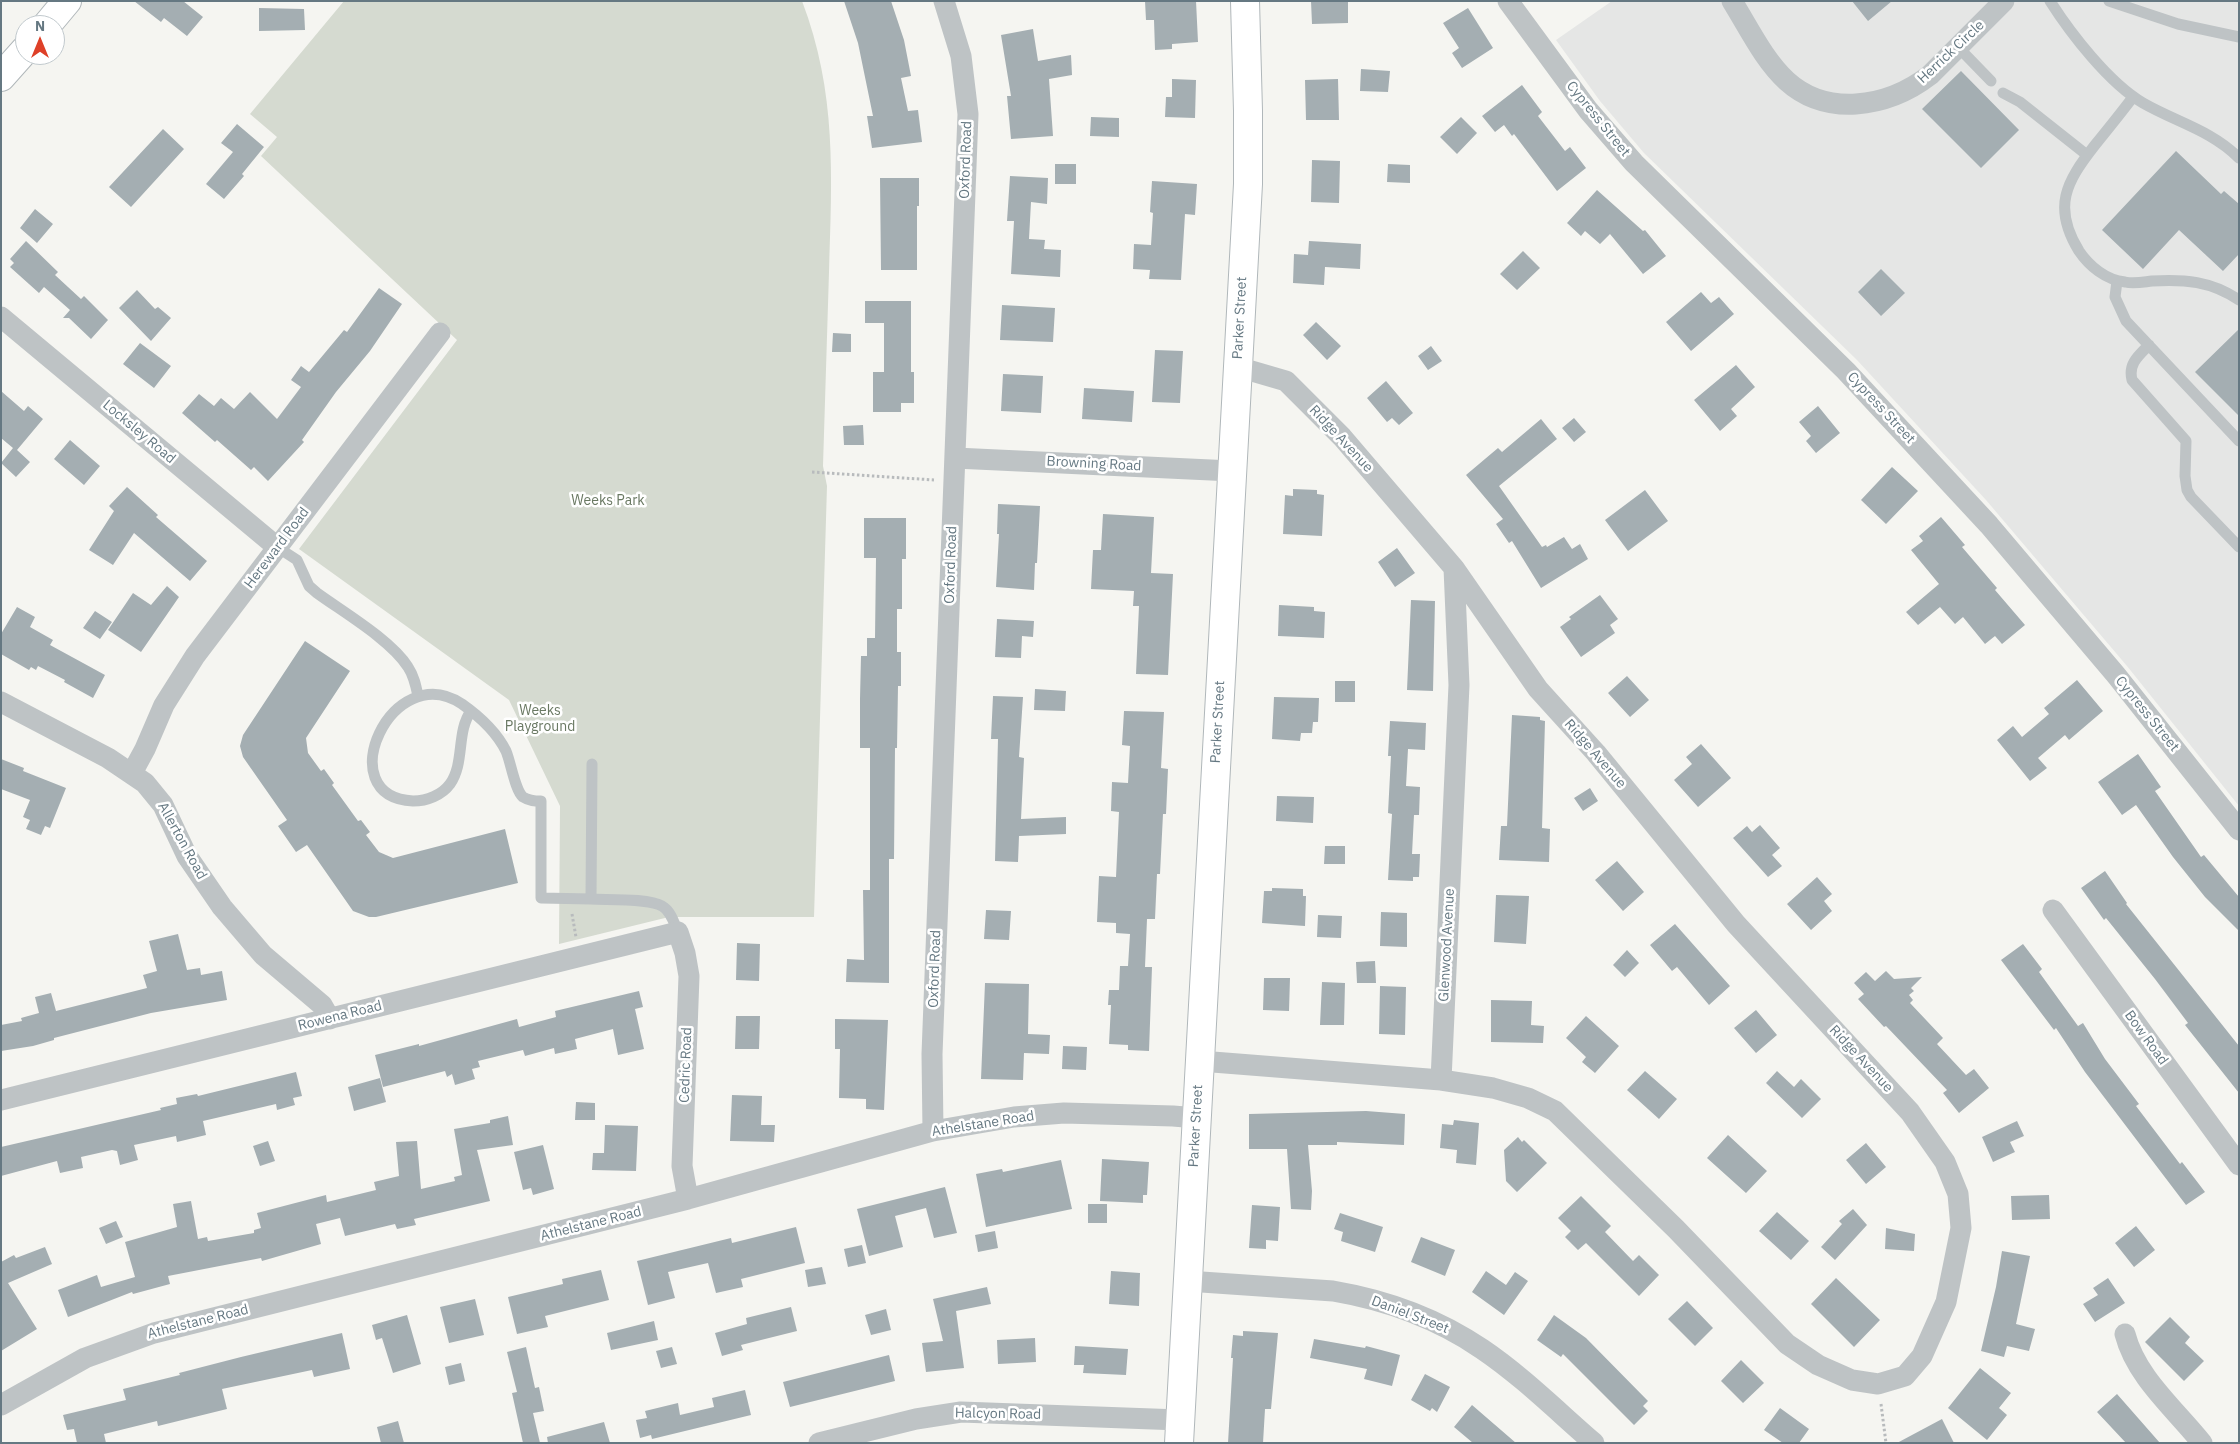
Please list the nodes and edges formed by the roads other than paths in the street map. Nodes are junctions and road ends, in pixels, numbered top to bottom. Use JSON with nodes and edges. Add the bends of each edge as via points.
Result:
{"nodes":[{"id":1,"x":67,"y":1,"type":"edge"},
{"id":2,"x":944,"y":1,"type":"edge"},
{"id":3,"x":1245,"y":1,"type":"edge"},
{"id":4,"x":1508,"y":1,"type":"edge"},
{"id":5,"x":1732,"y":1,"type":"edge"},
{"id":6,"x":2004,"y":1,"type":"edge"},
{"id":7,"x":2050,"y":1,"type":"edge"},
{"id":8,"x":2109,"y":1,"type":"edge"},
{"id":9,"x":55,"y":15,"type":"edge"},
{"id":10,"x":2239,"y":37,"type":"edge"},
{"id":11,"x":1958,"y":47,"type":"junction"},
{"id":12,"x":15,"y":61,"type":"edge"},
{"id":13,"x":1,"y":77,"type":"edge"},
{"id":14,"x":1991,"y":81,"type":"dead end"},
{"id":15,"x":2003,"y":93,"type":"dead end"},
{"id":16,"x":2133,"y":97,"type":"junction"},
{"id":17,"x":2087,"y":155,"type":"junction"},
{"id":18,"x":2239,"y":158,"type":"edge"},
{"id":19,"x":2117,"y":281,"type":"junction"},
{"id":20,"x":2239,"y":300,"type":"edge"},
{"id":21,"x":1,"y":317,"type":"edge"},
{"id":22,"x":440,"y":333,"type":"dead end"},
{"id":23,"x":2149,"y":345,"type":"junction"},
{"id":24,"x":1238,"y":367,"type":"junction"},
{"id":25,"x":2239,"y":441,"type":"edge"},
{"id":26,"x":955,"y":458,"type":"junction"},
{"id":27,"x":1232,"y":471,"type":"junction"},
{"id":28,"x":277,"y":547,"type":"junction"},
{"id":29,"x":2239,"y":547,"type":"edge"},
{"id":30,"x":1454,"y":568,"type":"junction"},
{"id":31,"x":418,"y":696,"type":"junction"},
{"id":32,"x":1,"y":702,"type":"edge"},
{"id":33,"x":470,"y":711,"type":"junction"},
{"id":34,"x":592,"y":764,"type":"dead end"},
{"id":35,"x":132,"y":773,"type":"junction"},
{"id":36,"x":2239,"y":830,"type":"edge"},
{"id":37,"x":591,"y":899,"type":"junction"},
{"id":38,"x":2052,"y":910,"type":"dead end"},
{"id":39,"x":678,"y":932,"type":"junction"},
{"id":40,"x":330,"y":1019,"type":"junction"},
{"id":41,"x":1200,"y":1061,"type":"junction"},
{"id":42,"x":1441,"y":1080,"type":"junction"},
{"id":43,"x":1,"y":1100,"type":"edge"},
{"id":44,"x":1197,"y":1118,"type":"junction"},
{"id":45,"x":933,"y":1132,"type":"junction"},
{"id":46,"x":2239,"y":1165,"type":"edge"},
{"id":47,"x":688,"y":1199,"type":"junction"},
{"id":48,"x":1188,"y":1281,"type":"junction"},
{"id":49,"x":2125,"y":1334,"type":"dead end"},
{"id":50,"x":1,"y":1405,"type":"edge"},
{"id":51,"x":1179,"y":1432,"type":"edge"},
{"id":52,"x":819,"y":1443,"type":"edge"},
{"id":53,"x":1594,"y":1443,"type":"edge"},
{"id":54,"x":2202,"y":1443,"type":"edge"}],
"edges":[{"from":1,"to":9,"type":"main road"},
{"from":2,"to":26,"type":"street","name":"Oxford Road","via":[[961,56],[968,114]]},
{"from":3,"to":24,"type":"main road","name":"Parker Street","via":[[1248,168]]},
{"from":4,"to":36,"type":"street","name":"Cypress Street","via":[[1588,110],[1634,163],[1846,371],[1989,525],[2116,675]]},
{"from":5,"to":11,"type":"street","name":"Herrick Circle","via":[[1754,39],[1788,82],[1806,96],[1826,102],[1862,103],[1895,96],[1918,84]]},
{"from":6,"to":11,"type":"street","name":"Herrick Circle"},
{"from":7,"to":16,"type":"lane","via":[[2086,49]]},
{"from":8,"to":10,"type":"lane","via":[[2178,24]]},
{"from":11,"to":14,"type":"lane"},
{"from":12,"to":13,"type":"main road"},
{"from":15,"to":17,"type":"lane","via":[[2020,102]]},
{"from":16,"to":17,"type":"lane"},
{"from":16,"to":18,"type":"lane","via":[[2214,137]]},
{"from":17,"to":19,"type":"lane","via":[[2068,185],[2064,218],[2082,255],[2099,272]]},
{"from":19,"to":20,"type":"lane","via":[[2196,281],[2214,286]]},
{"from":19,"to":23,"type":"lane","via":[[2115,297],[2121,313]]},
{"from":21,"to":28,"type":"street","name":"Locksley Road"},
{"from":22,"to":28,"type":"street","name":"Hereward Road"},
{"from":23,"to":25,"type":"lane"},
{"from":23,"to":29,"type":"lane","via":[[2132,364],[2132,380],[2186,441],[2185,484],[2191,496]]},
{"from":24,"to":27,"type":"main road","name":"Parker Street"},
{"from":24,"to":30,"type":"street","name":"Ridge Avenue","via":[[1286,381],[1342,437]]},
{"from":26,"to":27,"type":"street","name":"Browning Road"},
{"from":26,"to":45,"type":"street","name":"Oxford Road","via":[[932,1054]]},
{"from":27,"to":41,"type":"main road","name":"Parker Street"},
{"from":28,"to":31,"type":"lane","via":[[297,560],[309,586],[402,659],[413,676]]},
{"from":28,"to":35,"type":"street","name":"Hereward Road","via":[[173,690]]},
{"from":30,"to":42,"type":"street","name":"Glenwood Avenue","via":[[1459,685]]},
{"from":30,"to":42,"type":"street","name":"Ridge Avenue","via":[[1538,689],[1736,924],[1910,1112],[1945,1162],[1958,1194],[1961,1228],[1946,1302],[1922,1356],[1905,1376],[1878,1384],[1852,1380],[1818,1365],[1787,1344],[1676,1229],[1554,1111],[1528,1098],[1492,1088]]},
{"from":31,"to":33,"type":"lane","via":[[454,699]]},
{"from":31,"to":33,"type":"lane","via":[[395,711],[382,730],[372,754],[372,771],[376,779],[381,787],[397,798],[427,800],[450,783]]},
{"from":32,"to":35,"type":"street","name":"Allerton Road"},
{"from":33,"to":37,"type":"lane","via":[[489,728],[505,750],[522,796],[541,801],[541,898]]},
{"from":34,"to":37,"type":"lane"},
{"from":35,"to":40,"type":"street","name":"Allerton Road","via":[[164,805],[188,856],[222,907],[263,955],[322,1004]]},
{"from":37,"to":39,"type":"lane","via":[[663,906],[670,913]]},
{"from":38,"to":46,"type":"street","name":"Bow Road"},
{"from":39,"to":40,"type":"street","name":"Rowena Road"},
{"from":39,"to":47,"type":"street","name":"Cedric Road","via":[[686,953],[689,976],[682,1166]]},
{"from":40,"to":43,"type":"street","name":"Rowena Road"},
{"from":41,"to":42,"type":"street"},
{"from":41,"to":44,"type":"main road","name":"Parker Street"},
{"from":44,"to":45,"type":"street","name":"Athelstane Road","via":[[1064,1113]]},
{"from":44,"to":48,"type":"main road","name":"Parker Street"},
{"from":45,"to":47,"type":"street","name":"Athelstane Road"},
{"from":47,"to":50,"type":"street","name":"Athelstane Road","via":[[130,1340],[78,1361]]},
{"from":48,"to":51,"type":"main road","name":"Parker Street"},
{"from":48,"to":53,"type":"street","name":"Daniel Street","via":[[1333,1291],[1407,1311],[1447,1328],[1484,1350]]},
{"from":49,"to":54,"type":"street","via":[[2141,1370]]},
{"from":51,"to":52,"type":"street","name":"Halcyon Road","via":[[961,1412],[924,1417]]}]}
